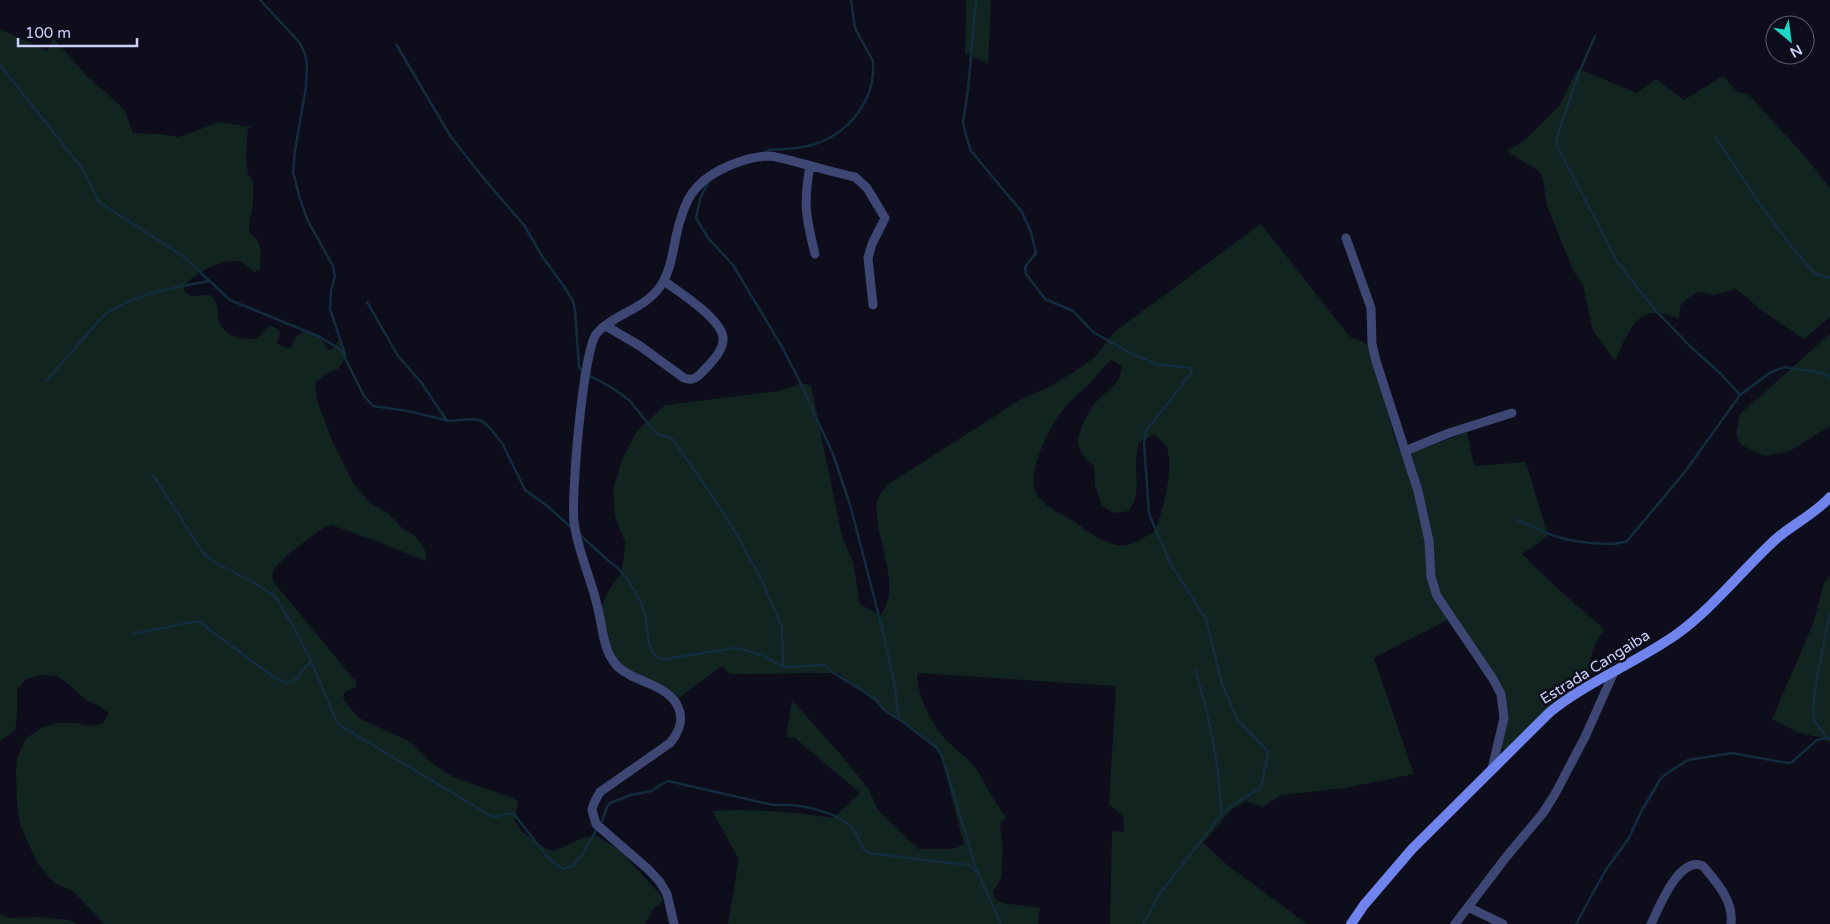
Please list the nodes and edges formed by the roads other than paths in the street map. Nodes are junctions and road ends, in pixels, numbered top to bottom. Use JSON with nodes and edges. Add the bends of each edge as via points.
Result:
{"nodes":[{"id":1,"x":810,"y":166,"type":"junction"},
{"id":2,"x":1346,"y":238,"type":"dead end"},
{"id":3,"x":815,"y":254,"type":"dead end"},
{"id":4,"x":664,"y":280,"type":"junction"},
{"id":5,"x":873,"y":305,"type":"dead end"},
{"id":6,"x":606,"y":326,"type":"junction"},
{"id":7,"x":1512,"y":413,"type":"dead end"},
{"id":8,"x":1405,"y":451,"type":"junction"},
{"id":9,"x":1830,"y":496,"type":"edge"},
{"id":10,"x":1614,"y":672,"type":"junction"},
{"id":11,"x":1492,"y":770,"type":"junction"},
{"id":12,"x":1468,"y":907,"type":"junction"},
{"id":13,"x":674,"y":924,"type":"edge"},
{"id":14,"x":1351,"y":924,"type":"edge"},
{"id":15,"x":1455,"y":924,"type":"edge"},
{"id":16,"x":1503,"y":924,"type":"edge"},
{"id":17,"x":1651,"y":924,"type":"edge"},
{"id":18,"x":1732,"y":924,"type":"edge"}],
"edges":[{"from":1,"to":3,"type":"street","via":[[805,205]]},
{"from":1,"to":4,"type":"street","via":[[769,156],[751,158],[707,178],[685,206]]},
{"from":1,"to":5,"type":"street","via":[[859,179],[886,218],[868,258]]},
{"from":2,"to":8,"type":"street","via":[[1371,308],[1372,344]]},
{"from":4,"to":6,"type":"street","via":[[656,293]]},
{"from":4,"to":6,"type":"street","via":[[714,320],[722,333],[722,347],[697,378],[684,378]]},
{"from":6,"to":13,"type":"street","via":[[593,339],[586,365],[575,472],[574,524],[598,605],[606,648],[623,671],[672,698],[679,709],[681,724],[670,743],[600,792],[592,810],[599,829],[660,882],[667,894]]},
{"from":7,"to":8,"type":"street"},
{"from":8,"to":11,"type":"street","via":[[1430,541],[1433,587],[1497,686],[1503,701],[1503,726]]},
{"from":9,"to":10,"type":"street","name":"Estrada Cangaiba","via":[[1769,546],[1703,614],[1676,635]]},
{"from":10,"to":11,"type":"street","name":"Estrada Cangaiba","via":[[1550,712]]},
{"from":10,"to":12,"type":"street","via":[[1555,794]]},
{"from":11,"to":14,"type":"street","name":"Estrada Cangaiba","via":[[1400,862]]},
{"from":12,"to":15,"type":"street"},
{"from":12,"to":16,"type":"street"},
{"from":17,"to":18,"type":"street","via":[[1674,879],[1691,865],[1699,864],[1722,890],[1732,915]]}]}
